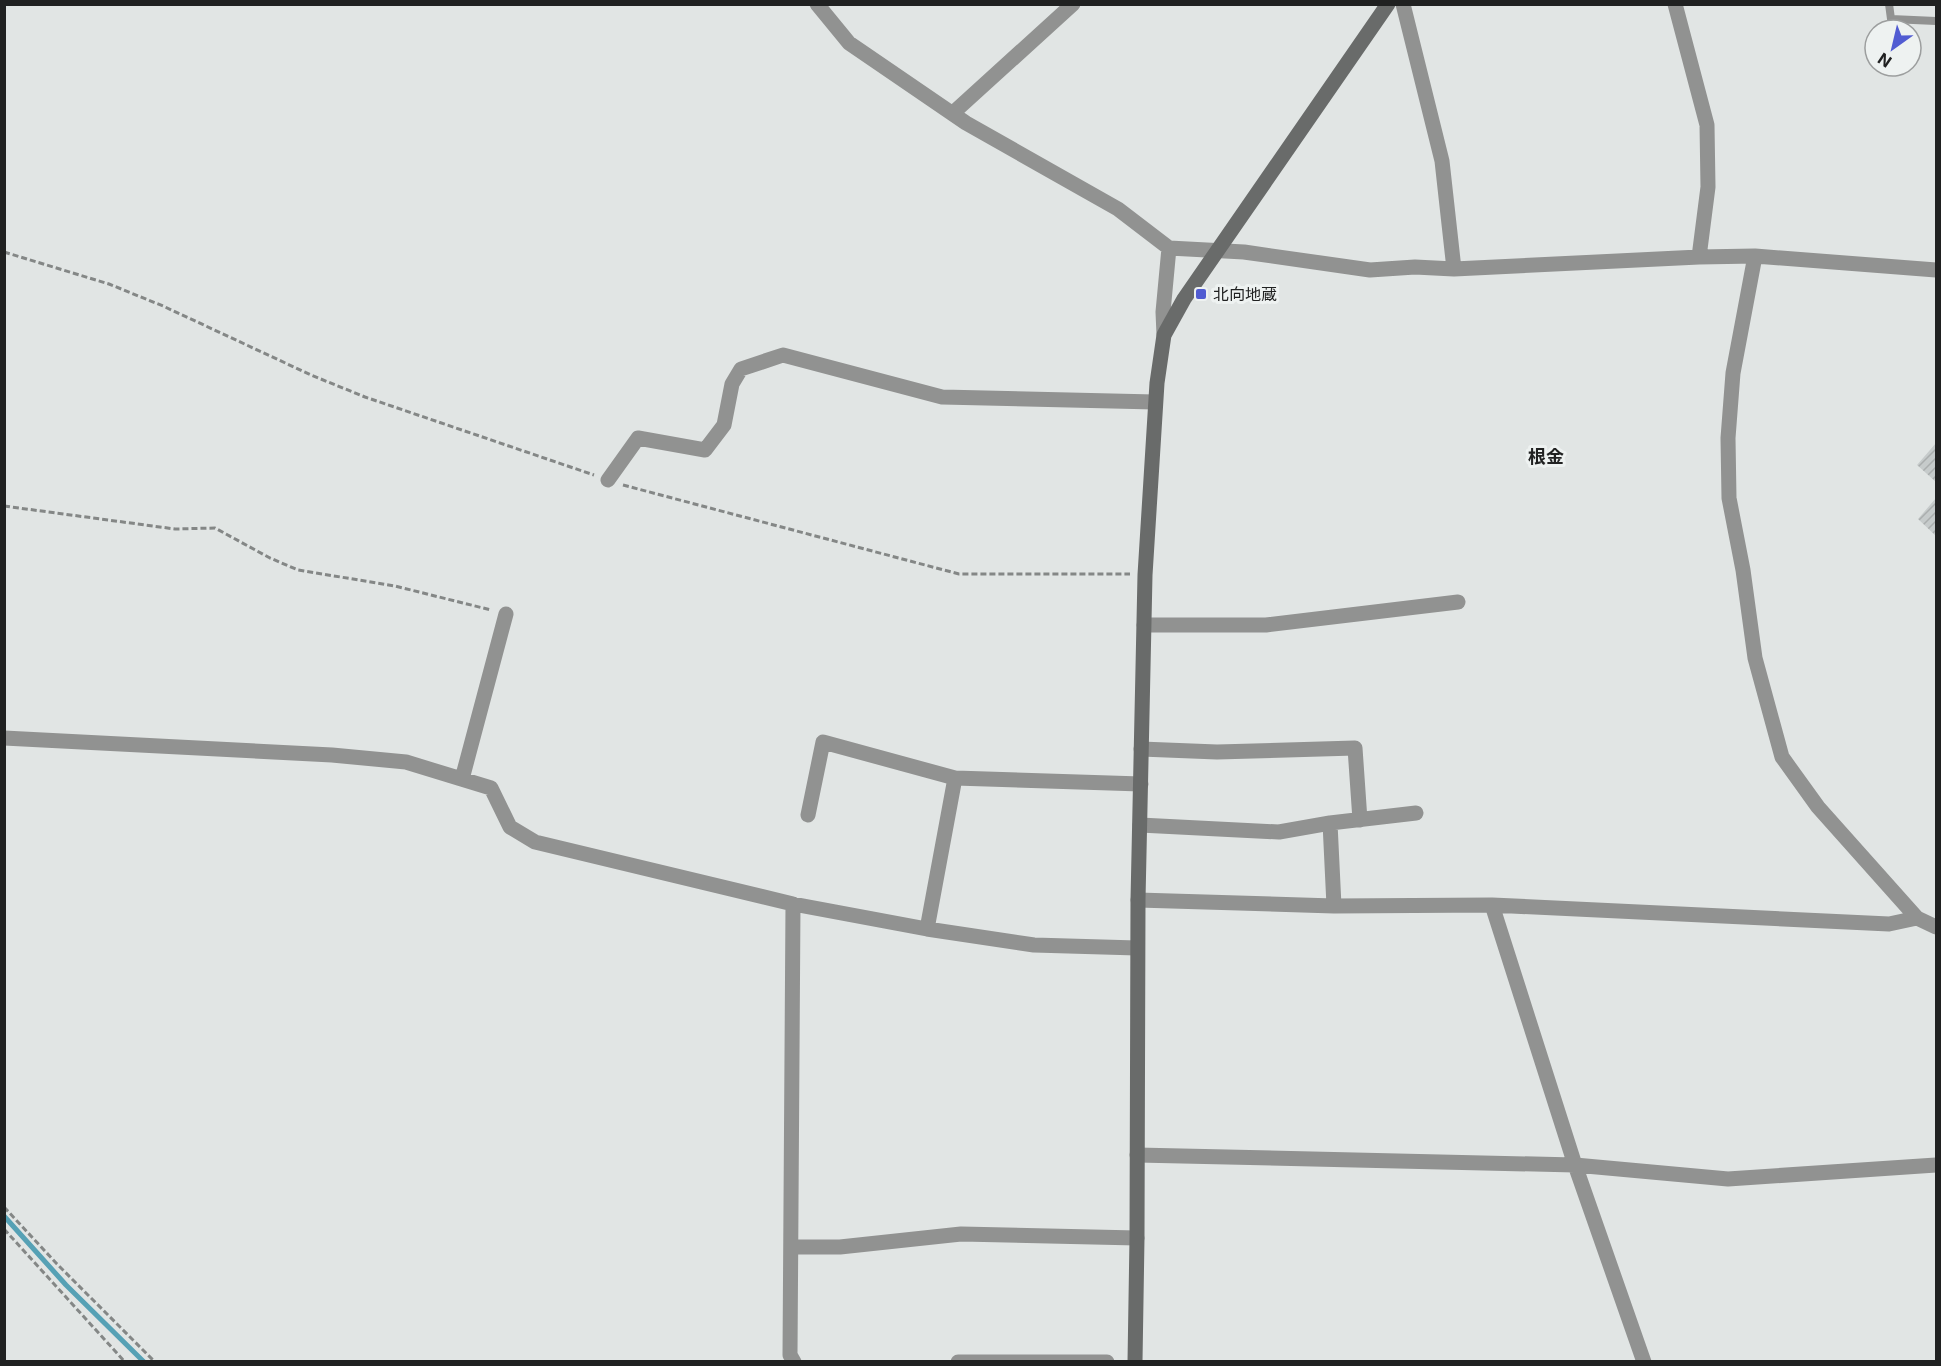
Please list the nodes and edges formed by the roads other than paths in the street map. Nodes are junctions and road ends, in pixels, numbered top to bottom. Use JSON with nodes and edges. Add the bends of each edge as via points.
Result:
{"nodes":[{"id":1,"x":817,"y":4,"type":"edge"},
{"id":2,"x":1073,"y":4,"type":"edge"},
{"id":3,"x":1388,"y":4,"type":"edge"},
{"id":4,"x":1403,"y":4,"type":"edge"},
{"id":5,"x":1675,"y":4,"type":"edge"},
{"id":6,"x":1888,"y":4,"type":"edge"},
{"id":7,"x":1936,"y":21,"type":"edge"},
{"id":8,"x":953,"y":113,"type":"junction"},
{"id":9,"x":1169,"y":248,"type":"junction"},
{"id":10,"x":1218,"y":249,"type":"junction"},
{"id":11,"x":1755,"y":256,"type":"junction"},
{"id":12,"x":1699,"y":257,"type":"junction"},
{"id":13,"x":1454,"y":268,"type":"junction"},
{"id":14,"x":1936,"y":270,"type":"edge"},
{"id":15,"x":1164,"y":335,"type":"junction"},
{"id":16,"x":1155,"y":402,"type":"junction"},
{"id":17,"x":608,"y":480,"type":"road end"},
{"id":18,"x":1458,"y":602,"type":"dead end"},
{"id":19,"x":506,"y":614,"type":"road end"},
{"id":20,"x":1144,"y":625,"type":"junction"},
{"id":21,"x":4,"y":738,"type":"edge"},
{"id":22,"x":1141,"y":749,"type":"junction"},
{"id":23,"x":955,"y":778,"type":"junction"},
{"id":24,"x":462,"y":779,"type":"junction"},
{"id":25,"x":1141,"y":783,"type":"junction"},
{"id":26,"x":1416,"y":813,"type":"dead end"},
{"id":27,"x":808,"y":814,"type":"dead end"},
{"id":28,"x":1360,"y":820,"type":"junction"},
{"id":29,"x":1330,"y":823,"type":"junction"},
{"id":30,"x":1140,"y":825,"type":"junction"},
{"id":31,"x":1138,"y":900,"type":"junction"},
{"id":32,"x":793,"y":904,"type":"junction"},
{"id":33,"x":1492,"y":905,"type":"junction"},
{"id":34,"x":1334,"y":906,"type":"junction"},
{"id":35,"x":1917,"y":918,"type":"junction"},
{"id":36,"x":1936,"y":927,"type":"edge"},
{"id":37,"x":927,"y":929,"type":"junction"},
{"id":38,"x":1137,"y":948,"type":"junction"},
{"id":39,"x":1137,"y":1155,"type":"junction"},
{"id":40,"x":1575,"y":1165,"type":"junction"},
{"id":41,"x":1936,"y":1165,"type":"edge"},
{"id":42,"x":1137,"y":1238,"type":"junction"},
{"id":43,"x":791,"y":1247,"type":"junction"},
{"id":44,"x":794,"y":1362,"type":"edge"},
{"id":45,"x":958,"y":1362,"type":"edge"},
{"id":46,"x":1107,"y":1362,"type":"edge"},
{"id":47,"x":1135,"y":1362,"type":"edge"},
{"id":48,"x":1644,"y":1362,"type":"edge"}],
"edges":[{"from":1,"to":8,"type":"street","via":[[849,43]]},
{"from":2,"to":8,"type":"street"},
{"from":3,"to":10,"type":"street"},
{"from":4,"to":13,"type":"street","via":[[1442,160]]},
{"from":5,"to":12,"type":"street","via":[[1707,125],[1708,187]]},
{"from":6,"to":7,"type":"lane","via":[[1891,19]]},
{"from":8,"to":9,"type":"street","via":[[1118,209]]},
{"from":9,"to":10,"type":"street"},
{"from":9,"to":15,"type":"street"},
{"from":10,"to":13,"type":"street","via":[[1370,270]]},
{"from":10,"to":15,"type":"street"},
{"from":11,"to":12,"type":"street"},
{"from":11,"to":14,"type":"street"},
{"from":11,"to":35,"type":"street","via":[[1733,373],[1728,438],[1729,498],[1755,658],[1782,758],[1818,807]]},
{"from":12,"to":13,"type":"street"},
{"from":15,"to":16,"type":"street"},
{"from":16,"to":17,"type":"street","via":[[942,397],[783,355],[741,369],[732,384],[724,425],[705,450],[638,438]]},
{"from":16,"to":20,"type":"street"},
{"from":18,"to":20,"type":"street","via":[[1266,625]]},
{"from":19,"to":24,"type":"street"},
{"from":20,"to":22,"type":"street"},
{"from":21,"to":24,"type":"street","via":[[332,755],[406,762]]},
{"from":22,"to":25,"type":"street"},
{"from":22,"to":28,"type":"street","via":[[1217,752],[1355,748]]},
{"from":23,"to":25,"type":"street"},
{"from":23,"to":27,"type":"street","via":[[823,742]]},
{"from":23,"to":37,"type":"street"},
{"from":24,"to":32,"type":"street","via":[[491,788],[510,827],[535,842]]},
{"from":25,"to":30,"type":"street"},
{"from":26,"to":28,"type":"street"},
{"from":28,"to":29,"type":"street"},
{"from":29,"to":30,"type":"street","via":[[1279,832]]},
{"from":29,"to":34,"type":"street"},
{"from":30,"to":31,"type":"street"},
{"from":31,"to":34,"type":"street"},
{"from":31,"to":38,"type":"street"},
{"from":32,"to":37,"type":"street"},
{"from":32,"to":43,"type":"street"},
{"from":33,"to":34,"type":"street"},
{"from":33,"to":35,"type":"street","via":[[1889,924]]},
{"from":33,"to":40,"type":"street"},
{"from":35,"to":36,"type":"street"},
{"from":37,"to":38,"type":"street","via":[[1034,945]]},
{"from":38,"to":39,"type":"street"},
{"from":39,"to":40,"type":"street"},
{"from":39,"to":42,"type":"street"},
{"from":40,"to":41,"type":"street","via":[[1728,1179]]},
{"from":40,"to":48,"type":"street"},
{"from":42,"to":43,"type":"street","via":[[961,1234],[840,1247]]},
{"from":42,"to":47,"type":"street"},
{"from":43,"to":44,"type":"street","via":[[790,1355]]},
{"from":45,"to":46,"type":"street"}]}
